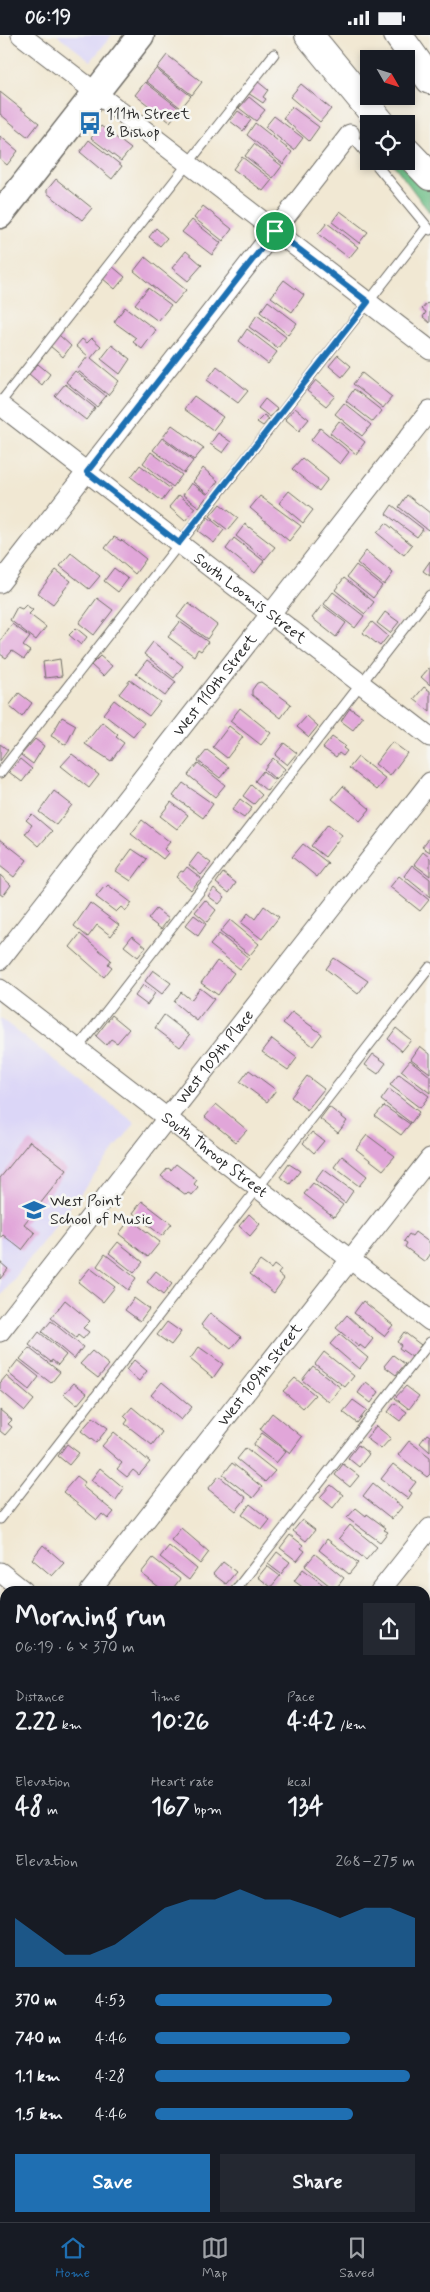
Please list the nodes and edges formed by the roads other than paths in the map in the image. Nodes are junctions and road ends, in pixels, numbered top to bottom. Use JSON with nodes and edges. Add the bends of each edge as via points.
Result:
{"nodes":[{"id":1,"x":21,"y":35,"type":"edge"},
{"id":2,"x":141,"y":35,"type":"edge"},
{"id":3,"x":309,"y":35,"type":"edge"},
{"id":4,"x":398,"y":35,"type":"edge"},
{"id":5,"x":274,"y":54,"type":"dead end"},
{"id":6,"x":430,"y":80,"type":"edge"},
{"id":7,"x":96,"y":93,"type":"junction"},
{"id":8,"x":375,"y":115,"type":"edge"},
{"id":9,"x":350,"y":134,"type":"joint"},
{"id":10,"x":360,"y":146,"type":"edge"},
{"id":11,"x":415,"y":161,"type":"edge"},
{"id":12,"x":188,"y":164,"type":"junction"},
{"id":13,"x":379,"y":170,"type":"edge"},
{"id":14,"x":430,"y":177,"type":"edge"},
{"id":15,"x":0,"y":215,"type":"edge"},
{"id":16,"x":428,"y":229,"type":"edge"},
{"id":17,"x":275,"y":231,"type":"junction"},
{"id":18,"x":368,"y":302,"type":"junction"},
{"id":19,"x":430,"y":350,"type":"edge"},
{"id":20,"x":0,"y":404,"type":"edge"},
{"id":21,"x":430,"y":410,"type":"edge"},
{"id":22,"x":87,"y":472,"type":"junction"},
{"id":23,"x":179,"y":543,"type":"junction"},
{"id":24,"x":0,"y":583,"type":"edge"},
{"id":25,"x":430,"y":595,"type":"edge"},
{"id":26,"x":271,"y":614,"type":"junction"},
{"id":27,"x":361,"y":684,"type":"junction"},
{"id":28,"x":430,"y":737,"type":"edge"},
{"id":29,"x":0,"y":773,"type":"edge"},
{"id":30,"x":430,"y":782,"type":"edge"},
{"id":31,"x":0,"y":960,"type":"edge"},
{"id":32,"x":430,"y":967,"type":"edge"},
{"id":33,"x":0,"y":989,"type":"edge"},
{"id":34,"x":78,"y":1049,"type":"junction"},
{"id":35,"x":168,"y":1118,"type":"junction"},
{"id":36,"x":430,"y":1157,"type":"edge"},
{"id":37,"x":258,"y":1188,"type":"junction"},
{"id":38,"x":350,"y":1259,"type":"junction"},
{"id":39,"x":430,"y":1321,"type":"edge"},
{"id":40,"x":0,"y":1332,"type":"edge"},
{"id":41,"x":430,"y":1343,"type":"edge"},
{"id":42,"x":0,"y":1519,"type":"edge"},
{"id":43,"x":430,"y":1528,"type":"edge"},
{"id":44,"x":0,"y":1573,"type":"edge"},
{"id":45,"x":17,"y":1586,"type":"edge"},
{"id":46,"x":94,"y":1586,"type":"edge"},
{"id":47,"x":239,"y":1586,"type":"edge"},
{"id":48,"x":384,"y":1586,"type":"edge"}],
"edges":[{"from":1,"to":7,"type":"street"},
{"from":2,"to":7,"type":"main road"},
{"from":3,"to":8,"type":"highway"},
{"from":4,"to":6,"type":"highway"},
{"from":5,"to":12,"type":"lane"},
{"from":7,"to":12,"type":"street"},
{"from":7,"to":15,"type":"main road"},
{"from":9,"to":10,"type":"lane"},
{"from":9,"to":17,"type":"street"},
{"from":11,"to":14,"type":"highway"},
{"from":12,"to":17,"type":"street"},
{"from":12,"to":20,"type":"lane"},
{"from":13,"to":16,"type":"lane"},
{"from":16,"to":18,"type":"lane"},
{"from":17,"to":18,"type":"street"},
{"from":17,"to":22,"type":"street"},
{"from":18,"to":19,"type":"street"},
{"from":18,"to":23,"type":"lane"},
{"from":20,"to":22,"type":"street","name":"South Loomis Street"},
{"from":21,"to":26,"type":"street","name":"West 110th Street"},
{"from":22,"to":23,"type":"street","name":"South Loomis Street"},
{"from":22,"to":24,"type":"street"},
{"from":23,"to":26,"type":"street","name":"South Loomis Street"},
{"from":23,"to":29,"type":"lane"},
{"from":25,"to":27,"type":"lane"},
{"from":26,"to":27,"type":"street","name":"South Loomis Street"},
{"from":26,"to":31,"type":"street","name":"West 110th Street"},
{"from":27,"to":28,"type":"street","name":"South Loomis Street"},
{"from":27,"to":34,"type":"lane"},
{"from":30,"to":35,"type":"street","name":"West 109th Place"},
{"from":32,"to":37,"type":"lane"},
{"from":33,"to":34,"type":"street","name":"South Throop Street"},
{"from":34,"to":35,"type":"street","name":"South Throop Street"},
{"from":35,"to":37,"type":"street","name":"South Throop Street"},
{"from":35,"to":40,"type":"street","name":"West 109th Place"},
{"from":36,"to":38,"type":"street","name":"West 109th Street"},
{"from":37,"to":38,"type":"street","name":"South Throop Street"},
{"from":37,"to":42,"type":"lane"},
{"from":38,"to":39,"type":"street","name":"South Throop Street"},
{"from":38,"to":46,"type":"street","name":"West 109th Street"},
{"from":41,"to":47,"type":"lane"},
{"from":43,"to":48,"type":"street"},
{"from":44,"to":45,"type":"street"}]}
